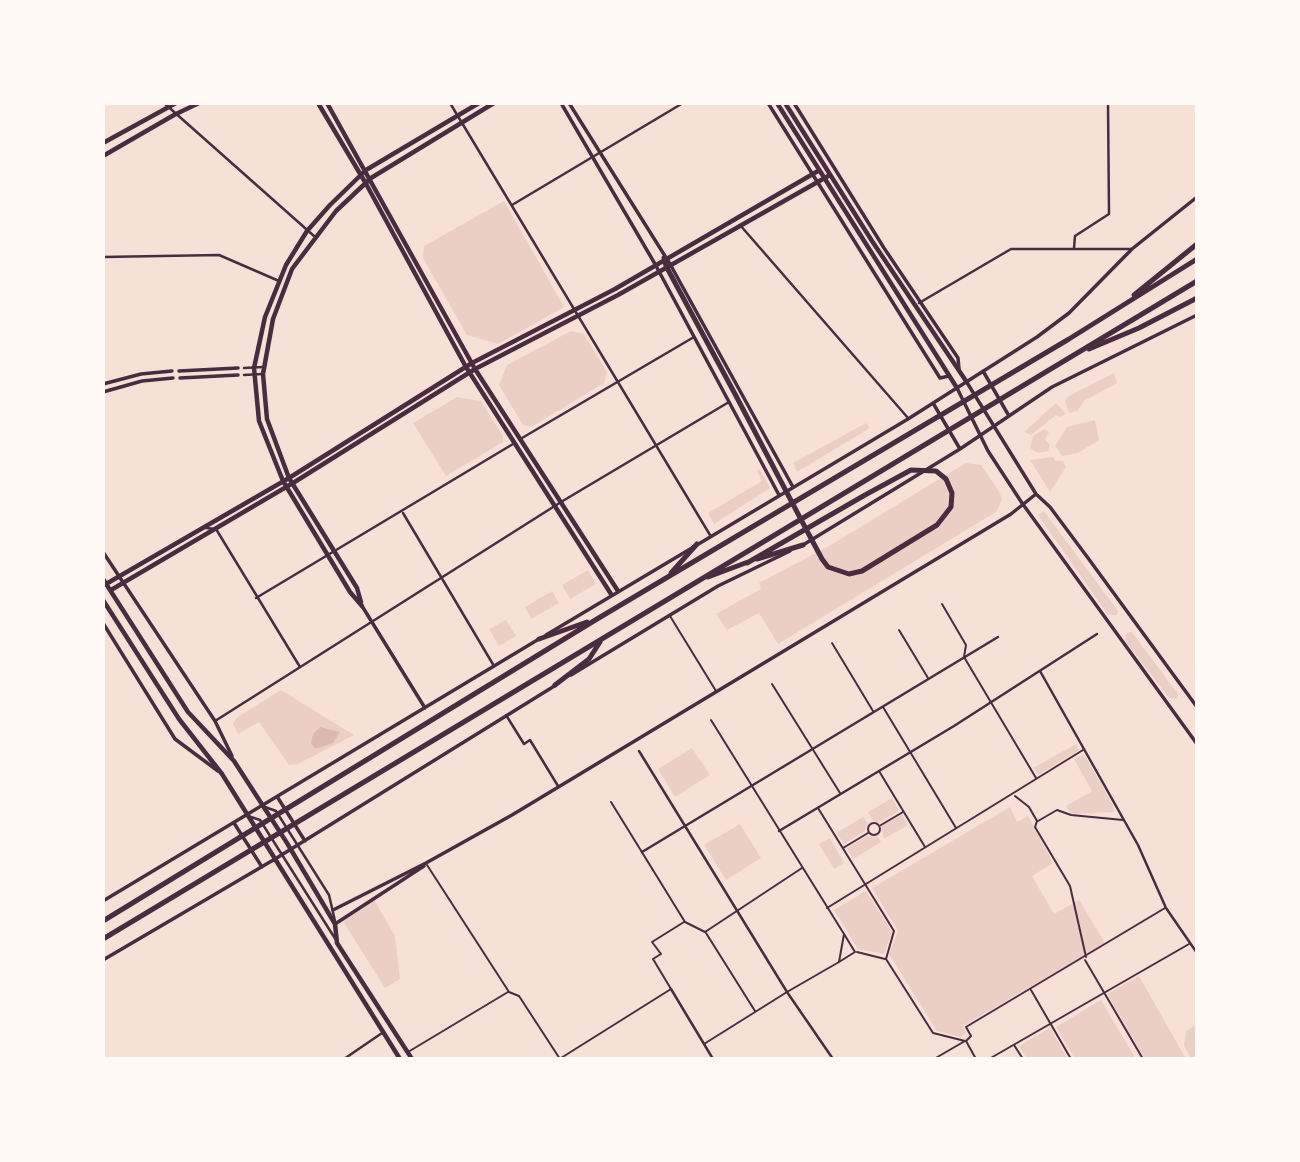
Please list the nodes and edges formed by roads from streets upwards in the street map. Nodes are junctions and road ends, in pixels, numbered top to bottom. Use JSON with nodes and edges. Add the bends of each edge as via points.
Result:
{"nodes":[{"id":1,"x":176,"y":103,"type":"edge"},
{"id":2,"x":200,"y":103,"type":"edge"},
{"id":3,"x":318,"y":103,"type":"edge"},
{"id":4,"x":327,"y":103,"type":"edge"},
{"id":5,"x":450,"y":103,"type":"edge"},
{"id":6,"x":479,"y":103,"type":"edge"},
{"id":7,"x":494,"y":103,"type":"edge"},
{"id":8,"x":561,"y":103,"type":"edge"},
{"id":9,"x":569,"y":103,"type":"edge"},
{"id":10,"x":683,"y":103,"type":"edge"},
{"id":11,"x":768,"y":103,"type":"edge"},
{"id":12,"x":777,"y":103,"type":"edge"},
{"id":13,"x":785,"y":103,"type":"edge"},
{"id":14,"x":794,"y":103,"type":"edge"},
{"id":15,"x":1108,"y":103,"type":"edge"},
{"id":16,"x":165,"y":105,"type":"edge"},
{"id":17,"x":174,"y":115,"type":"junction"},
{"id":18,"x":458,"y":116,"type":"junction"},
{"id":19,"x":462,"y":122,"type":"junction"},
{"id":20,"x":103,"y":143,"type":"edge"},
{"id":21,"x":599,"y":152,"type":"junction"},
{"id":22,"x":103,"y":156,"type":"edge"},
{"id":23,"x":593,"y":156,"type":"junction"},
{"id":24,"x":824,"y":167,"type":"junction"},
{"id":25,"x":366,"y":170,"type":"junction"},
{"id":26,"x":816,"y":172,"type":"junction"},
{"id":27,"x":361,"y":175,"type":"junction"},
{"id":28,"x":830,"y":175,"type":"junction"},
{"id":29,"x":370,"y":178,"type":"junction"},
{"id":30,"x":820,"y":180,"type":"junction"},
{"id":31,"x":365,"y":182,"type":"junction"},
{"id":32,"x":1197,"y":197,"type":"edge"},
{"id":33,"x":512,"y":205,"type":"junction"},
{"id":34,"x":740,"y":225,"type":"junction"},
{"id":35,"x":307,"y":231,"type":"junction"},
{"id":36,"x":314,"y":236,"type":"junction"},
{"id":37,"x":1197,"y":244,"type":"edge"},
{"id":38,"x":1074,"y":248,"type":"junction"},
{"id":39,"x":1132,"y":249,"type":"junction"},
{"id":40,"x":103,"y":257,"type":"edge"},
{"id":41,"x":664,"y":258,"type":"junction"},
{"id":42,"x":1197,"y":259,"type":"edge"},
{"id":43,"x":654,"y":264,"type":"junction"},
{"id":44,"x":668,"y":265,"type":"junction"},
{"id":45,"x":658,"y":271,"type":"junction"},
{"id":46,"x":279,"y":281,"type":"junction"},
{"id":47,"x":1197,"y":281,"type":"edge"},
{"id":48,"x":1197,"y":298,"type":"edge"},
{"id":49,"x":919,"y":303,"type":"junction"},
{"id":50,"x":574,"y":309,"type":"junction"},
{"id":51,"x":1112,"y":313,"type":"junction"},
{"id":52,"x":578,"y":315,"type":"junction"},
{"id":53,"x":1197,"y":315,"type":"edge"},
{"id":54,"x":694,"y":337,"type":"junction"},
{"id":55,"x":1070,"y":358,"type":"junction"},
{"id":56,"x":472,"y":363,"type":"junction"},
{"id":57,"x":263,"y":367,"type":"junction"},
{"id":58,"x":238,"y":368,"type":"dead end"},
{"id":59,"x":244,"y":368,"type":"dead end"},
{"id":60,"x":254,"y":368,"type":"junction"},
{"id":61,"x":466,"y":368,"type":"junction"},
{"id":62,"x":475,"y":369,"type":"junction"},
{"id":63,"x":172,"y":371,"type":"dead end"},
{"id":64,"x":179,"y":371,"type":"dead end"},
{"id":65,"x":983,"y":372,"type":"junction"},
{"id":66,"x":469,"y":373,"type":"junction"},
{"id":67,"x":254,"y":374,"type":"junction"},
{"id":68,"x":263,"y":374,"type":"junction"},
{"id":69,"x":238,"y":375,"type":"dead end"},
{"id":70,"x":244,"y":375,"type":"dead end"},
{"id":71,"x":951,"y":376,"type":"junction"},
{"id":72,"x":173,"y":378,"type":"dead end"},
{"id":73,"x":180,"y":378,"type":"dead end"},
{"id":74,"x":617,"y":381,"type":"junction"},
{"id":75,"x":966,"y":381,"type":"junction"},
{"id":76,"x":103,"y":384,"type":"edge"},
{"id":77,"x":957,"y":388,"type":"junction"},
{"id":78,"x":103,"y":392,"type":"edge"},
{"id":79,"x":729,"y":402,"type":"junction"},
{"id":80,"x":933,"y":403,"type":"junction"},
{"id":81,"x":1009,"y":416,"type":"junction"},
{"id":82,"x":908,"y":419,"type":"junction"},
{"id":83,"x":994,"y":427,"type":"junction"},
{"id":84,"x":981,"y":436,"type":"junction"},
{"id":85,"x":521,"y":439,"type":"junction"},
{"id":86,"x":515,"y":443,"type":"junction"},
{"id":87,"x":656,"y":446,"type":"junction"},
{"id":88,"x":960,"y":449,"type":"junction"},
{"id":89,"x":289,"y":478,"type":"junction"},
{"id":90,"x":790,"y":481,"type":"junction"},
{"id":91,"x":293,"y":483,"type":"junction"},
{"id":92,"x":284,"y":484,"type":"junction"},
{"id":93,"x":793,"y":487,"type":"junction"},
{"id":94,"x":776,"y":488,"type":"junction"},
{"id":95,"x":1036,"y":494,"type":"junction"},
{"id":96,"x":779,"y":495,"type":"junction"},
{"id":97,"x":561,"y":502,"type":"junction"},
{"id":98,"x":1022,"y":503,"type":"junction"},
{"id":99,"x":554,"y":506,"type":"junction"},
{"id":100,"x":403,"y":513,"type":"junction"},
{"id":101,"x":205,"y":528,"type":"junction"},
{"id":102,"x":216,"y":529,"type":"junction"},
{"id":103,"x":711,"y":536,"type":"junction"},
{"id":104,"x":697,"y":544,"type":"junction"},
{"id":105,"x":803,"y":545,"type":"junction"},
{"id":106,"x":103,"y":552,"type":"edge"},
{"id":107,"x":336,"y":552,"type":"junction"},
{"id":108,"x":329,"y":557,"type":"junction"},
{"id":109,"x":747,"y":563,"type":"junction"},
{"id":110,"x":119,"y":576,"type":"junction"},
{"id":111,"x":441,"y":578,"type":"junction"},
{"id":112,"x":666,"y":578,"type":"junction"},
{"id":113,"x":105,"y":581,"type":"edge"},
{"id":114,"x":695,"y":582,"type":"junction"},
{"id":115,"x":123,"y":583,"type":"junction"},
{"id":116,"x":111,"y":590,"type":"junction"},
{"id":117,"x":618,"y":591,"type":"junction"},
{"id":118,"x":611,"y":594,"type":"junction"},
{"id":119,"x":256,"y":598,"type":"junction"},
{"id":120,"x":103,"y":601,"type":"edge"},
{"id":121,"x":362,"y":606,"type":"junction"},
{"id":122,"x":597,"y":618,"type":"junction"},
{"id":123,"x":372,"y":622,"type":"junction"},
{"id":124,"x":103,"y":623,"type":"edge"},
{"id":125,"x":1097,"y":634,"type":"dead end"},
{"id":126,"x":998,"y":637,"type":"dead end"},
{"id":127,"x":539,"y":639,"type":"junction"},
{"id":128,"x":601,"y":639,"type":"junction"},
{"id":129,"x":494,"y":666,"type":"junction"},
{"id":130,"x":300,"y":667,"type":"junction"},
{"id":131,"x":1040,"y":671,"type":"junction"},
{"id":132,"x":555,"y":685,"type":"junction"},
{"id":133,"x":1197,"y":708,"type":"edge"},
{"id":134,"x":425,"y":709,"type":"junction"},
{"id":135,"x":506,"y":715,"type":"junction"},
{"id":136,"x":215,"y":721,"type":"junction"},
{"id":137,"x":1197,"y":744,"type":"edge"},
{"id":138,"x":639,"y":751,"type":"dead end"},
{"id":139,"x":234,"y":761,"type":"junction"},
{"id":140,"x":222,"y":774,"type":"junction"},
{"id":141,"x":558,"y":787,"type":"junction"},
{"id":142,"x":278,"y":797,"type":"junction"},
{"id":143,"x":263,"y":806,"type":"junction"},
{"id":144,"x":247,"y":816,"type":"junction"},
{"id":145,"x":234,"y":823,"type":"junction"},
{"id":146,"x":685,"y":824,"type":"junction"},
{"id":147,"x":779,"y":831,"type":"road end"},
{"id":148,"x":305,"y":841,"type":"junction"},
{"id":149,"x":298,"y":845,"type":"junction"},
{"id":150,"x":290,"y":850,"type":"junction"},
{"id":151,"x":642,"y":852,"type":"road end"},
{"id":152,"x":282,"y":855,"type":"junction"},
{"id":153,"x":275,"y":859,"type":"junction"},
{"id":154,"x":426,"y":863,"type":"junction"},
{"id":155,"x":262,"y":867,"type":"junction"},
{"id":156,"x":103,"y":901,"type":"edge"},
{"id":157,"x":333,"y":910,"type":"junction"},
{"id":158,"x":103,"y":920,"type":"edge"},
{"id":159,"x":335,"y":924,"type":"junction"},
{"id":160,"x":103,"y":939,"type":"edge"},
{"id":161,"x":337,"y":943,"type":"junction"},
{"id":162,"x":1197,"y":953,"type":"edge"},
{"id":163,"x":103,"y":960,"type":"edge"},
{"id":164,"x":671,"y":989,"type":"road end"},
{"id":165,"x":384,"y":1032,"type":"junction"},
{"id":166,"x":344,"y":1059,"type":"edge"},
{"id":167,"x":400,"y":1059,"type":"edge"},
{"id":168,"x":412,"y":1059,"type":"edge"},
{"id":169,"x":713,"y":1059,"type":"edge"},
{"id":170,"x":833,"y":1059,"type":"edge"}],
"edges":[{"from":1,"to":16,"type":"main road"},
{"from":2,"to":17,"type":"main road"},
{"from":3,"to":27,"type":"main road"},
{"from":4,"to":25,"type":"main road"},
{"from":5,"to":18,"type":"street"},
{"from":6,"to":18,"type":"main road"},
{"from":7,"to":19,"type":"main road"},
{"from":8,"to":23,"type":"street"},
{"from":9,"to":21,"type":"street"},
{"from":10,"to":21,"type":"street"},
{"from":11,"to":26,"type":"street"},
{"from":12,"to":26,"type":"main road"},
{"from":13,"to":24,"type":"main road"},
{"from":14,"to":49,"type":"street"},
{"from":15,"to":38,"type":"street","via":[[1109,214],[1075,236]]},
{"from":16,"to":17,"type":"street"},
{"from":16,"to":20,"type":"main road"},
{"from":17,"to":22,"type":"main road"},
{"from":17,"to":35,"type":"street"},
{"from":18,"to":19,"type":"street"},
{"from":18,"to":25,"type":"main road"},
{"from":19,"to":29,"type":"main road"},
{"from":19,"to":33,"type":"street"},
{"from":21,"to":23,"type":"street"},
{"from":21,"to":41,"type":"street"},
{"from":23,"to":33,"type":"street"},
{"from":23,"to":43,"type":"street"},
{"from":24,"to":26,"type":"street"},
{"from":24,"to":28,"type":"main road"},
{"from":25,"to":27,"type":"main road"},
{"from":25,"to":29,"type":"main road"},
{"from":26,"to":30,"type":"main road"},
{"from":26,"to":41,"type":"main road"},
{"from":27,"to":31,"type":"main road"},
{"from":27,"to":35,"type":"main road"},
{"from":28,"to":30,"type":"main road"},
{"from":28,"to":49,"type":"main road"},
{"from":29,"to":31,"type":"main road"},
{"from":29,"to":56,"type":"main road"},
{"from":30,"to":34,"type":"main road"},
{"from":30,"to":71,"type":"main road"},
{"from":30,"to":71,"type":"street","via":[[940,378]]},
{"from":31,"to":36,"type":"main road"},
{"from":31,"to":61,"type":"main road"},
{"from":32,"to":39,"type":"street"},
{"from":33,"to":50,"type":"street"},
{"from":34,"to":44,"type":"main road"},
{"from":34,"to":82,"type":"street"},
{"from":35,"to":36,"type":"street"},
{"from":35,"to":46,"type":"main road"},
{"from":36,"to":57,"type":"main road","via":[[292,269]]},
{"from":37,"to":51,"type":"highway"},
{"from":38,"to":39,"type":"street"},
{"from":38,"to":49,"type":"street","via":[[1011,249]]},
{"from":39,"to":65,"type":"street","via":[[1069,313]]},
{"from":40,"to":46,"type":"street","via":[[219,254]]},
{"from":41,"to":43,"type":"main road"},
{"from":41,"to":44,"type":"highway"},
{"from":42,"to":51,"type":"highway"},
{"from":43,"to":45,"type":"street"},
{"from":43,"to":50,"type":"main road"},
{"from":44,"to":45,"type":"main road"},
{"from":44,"to":90,"type":"street"},
{"from":44,"to":109,"type":"highway","via":[[735,394],[822,559],[837,573],[862,570],[932,528],[953,501],[950,485],[941,474],[923,469],[906,472],[865,495]]},
{"from":45,"to":52,"type":"main road"},
{"from":45,"to":54,"type":"street"},
{"from":46,"to":60,"type":"main road","via":[[265,317]]},
{"from":47,"to":55,"type":"highway"},
{"from":48,"to":55,"type":"highway"},
{"from":49,"to":75,"type":"main road"},
{"from":50,"to":52,"type":"street"},
{"from":50,"to":56,"type":"main road"},
{"from":51,"to":112,"type":"highway"},
{"from":52,"to":62,"type":"main road"},
{"from":52,"to":74,"type":"street"},
{"from":53,"to":81,"type":"street","via":[[1052,387]]},
{"from":54,"to":74,"type":"street"},
{"from":54,"to":79,"type":"street"},
{"from":55,"to":114,"type":"highway"},
{"from":56,"to":61,"type":"main road"},
{"from":56,"to":62,"type":"main road"},
{"from":57,"to":60,"type":"street"},
{"from":57,"to":68,"type":"main road"},
{"from":58,"to":64,"type":"street"},
{"from":59,"to":60,"type":"street"},
{"from":60,"to":67,"type":"main road"},
{"from":61,"to":66,"type":"main road"},
{"from":61,"to":89,"type":"main road"},
{"from":62,"to":66,"type":"main road"},
{"from":62,"to":85,"type":"main road"},
{"from":63,"to":76,"type":"street"},
{"from":65,"to":75,"type":"street"},
{"from":65,"to":81,"type":"street"},
{"from":66,"to":86,"type":"main road"},
{"from":66,"to":91,"type":"main road"},
{"from":67,"to":68,"type":"street"},
{"from":67,"to":70,"type":"street"},
{"from":67,"to":92,"type":"main road","via":[[259,421]]},
{"from":68,"to":89,"type":"main road","via":[[267,419]]},
{"from":69,"to":73,"type":"street"},
{"from":71,"to":77,"type":"main road"},
{"from":72,"to":78,"type":"street"},
{"from":74,"to":85,"type":"street"},
{"from":74,"to":87,"type":"street"},
{"from":75,"to":77,"type":"street"},
{"from":75,"to":83,"type":"street"},
{"from":77,"to":80,"type":"street"},
{"from":77,"to":84,"type":"street"},
{"from":79,"to":87,"type":"street"},
{"from":79,"to":94,"type":"street"},
{"from":80,"to":82,"type":"street"},
{"from":80,"to":88,"type":"street"},
{"from":81,"to":83,"type":"street"},
{"from":82,"to":93,"type":"street"},
{"from":83,"to":84,"type":"street"},
{"from":83,"to":95,"type":"street"},
{"from":84,"to":88,"type":"street"},
{"from":84,"to":98,"type":"street"},
{"from":85,"to":86,"type":"street"},
{"from":85,"to":97,"type":"main road"},
{"from":86,"to":99,"type":"main road"},
{"from":86,"to":100,"type":"street"},
{"from":87,"to":97,"type":"street"},
{"from":87,"to":103,"type":"street"},
{"from":88,"to":105,"type":"street"},
{"from":89,"to":91,"type":"main road"},
{"from":89,"to":92,"type":"main road"},
{"from":90,"to":93,"type":"street"},
{"from":90,"to":94,"type":"street"},
{"from":91,"to":92,"type":"main road"},
{"from":91,"to":107,"type":"main road"},
{"from":92,"to":101,"type":"main road"},
{"from":92,"to":102,"type":"main road"},
{"from":92,"to":108,"type":"main road"},
{"from":93,"to":96,"type":"street"},
{"from":94,"to":96,"type":"street"},
{"from":95,"to":98,"type":"street"},
{"from":95,"to":133,"type":"street"},
{"from":96,"to":103,"type":"street"},
{"from":97,"to":99,"type":"street"},
{"from":97,"to":117,"type":"main road"},
{"from":98,"to":137,"type":"street"},
{"from":98,"to":141,"type":"street","via":[[1011,514]]},
{"from":99,"to":111,"type":"street"},
{"from":99,"to":118,"type":"main road"},
{"from":100,"to":107,"type":"street"},
{"from":100,"to":111,"type":"street"},
{"from":101,"to":102,"type":"street"},
{"from":101,"to":110,"type":"main road"},
{"from":102,"to":115,"type":"main road"},
{"from":102,"to":119,"type":"street"},
{"from":103,"to":104,"type":"street"},
{"from":104,"to":112,"type":"highway"},
{"from":104,"to":117,"type":"street"},
{"from":105,"to":109,"type":"highway"},
{"from":105,"to":132,"type":"street","via":[[718,586]]},
{"from":106,"to":110,"type":"street"},
{"from":107,"to":108,"type":"street"},
{"from":107,"to":121,"type":"main road"},
{"from":108,"to":119,"type":"street"},
{"from":108,"to":121,"type":"main road"},
{"from":109,"to":114,"type":"highway"},
{"from":110,"to":113,"type":"main road"},
{"from":110,"to":115,"type":"street"},
{"from":111,"to":123,"type":"street"},
{"from":111,"to":129,"type":"street"},
{"from":112,"to":122,"type":"highway"},
{"from":113,"to":116,"type":"main road"},
{"from":114,"to":128,"type":"highway"},
{"from":115,"to":116,"type":"main road"},
{"from":115,"to":136,"type":"street"},
{"from":116,"to":139,"type":"main road","via":[[188,712]]},
{"from":117,"to":118,"type":"street"},
{"from":118,"to":127,"type":"street"},
{"from":119,"to":130,"type":"street"},
{"from":120,"to":140,"type":"main road","via":[[179,719]]},
{"from":121,"to":123,"type":"street"},
{"from":122,"to":127,"type":"highway"},
{"from":122,"to":158,"type":"highway"},
{"from":123,"to":130,"type":"street"},
{"from":123,"to":134,"type":"street"},
{"from":124,"to":140,"type":"street","via":[[175,738]]},
{"from":125,"to":131,"type":"street"},
{"from":126,"to":146,"type":"street"},
{"from":127,"to":129,"type":"street"},
{"from":128,"to":132,"type":"highway","via":[[589,659]]},
{"from":128,"to":160,"type":"highway"},
{"from":129,"to":134,"type":"street"},
{"from":130,"to":136,"type":"street"},
{"from":131,"to":147,"type":"street"},
{"from":131,"to":162,"type":"street","via":[[1124,820],[1166,908]]},
{"from":132,"to":135,"type":"street"},
{"from":134,"to":142,"type":"street"},
{"from":135,"to":141,"type":"street","via":[[524,744],[530,740]]},
{"from":135,"to":148,"type":"street"},
{"from":136,"to":139,"type":"street"},
{"from":138,"to":146,"type":"street"},
{"from":139,"to":143,"type":"main road"},
{"from":140,"to":144,"type":"main road"},
{"from":141,"to":154,"type":"street"},
{"from":142,"to":143,"type":"street"},
{"from":142,"to":148,"type":"street"},
{"from":143,"to":144,"type":"street"},
{"from":143,"to":149,"type":"street","via":[[276,811]]},
{"from":143,"to":150,"type":"main road"},
{"from":144,"to":145,"type":"street"},
{"from":144,"to":152,"type":"street","via":[[260,820]]},
{"from":144,"to":153,"type":"main road"},
{"from":145,"to":155,"type":"street"},
{"from":145,"to":156,"type":"street"},
{"from":146,"to":151,"type":"street"},
{"from":146,"to":170,"type":"street"},
{"from":148,"to":149,"type":"street"},
{"from":149,"to":150,"type":"street"},
{"from":149,"to":157,"type":"street","via":[[329,895]]},
{"from":150,"to":152,"type":"street"},
{"from":150,"to":159,"type":"main road"},
{"from":152,"to":153,"type":"street"},
{"from":152,"to":161,"type":"street"},
{"from":153,"to":155,"type":"street"},
{"from":153,"to":165,"type":"main road"},
{"from":154,"to":157,"type":"street"},
{"from":154,"to":159,"type":"street","via":[[421,871]]},
{"from":155,"to":163,"type":"street"},
{"from":157,"to":159,"type":"street"},
{"from":159,"to":161,"type":"main road"},
{"from":161,"to":168,"type":"main road"},
{"from":164,"to":169,"type":"street"},
{"from":165,"to":166,"type":"street"},
{"from":165,"to":167,"type":"main road"}]}
